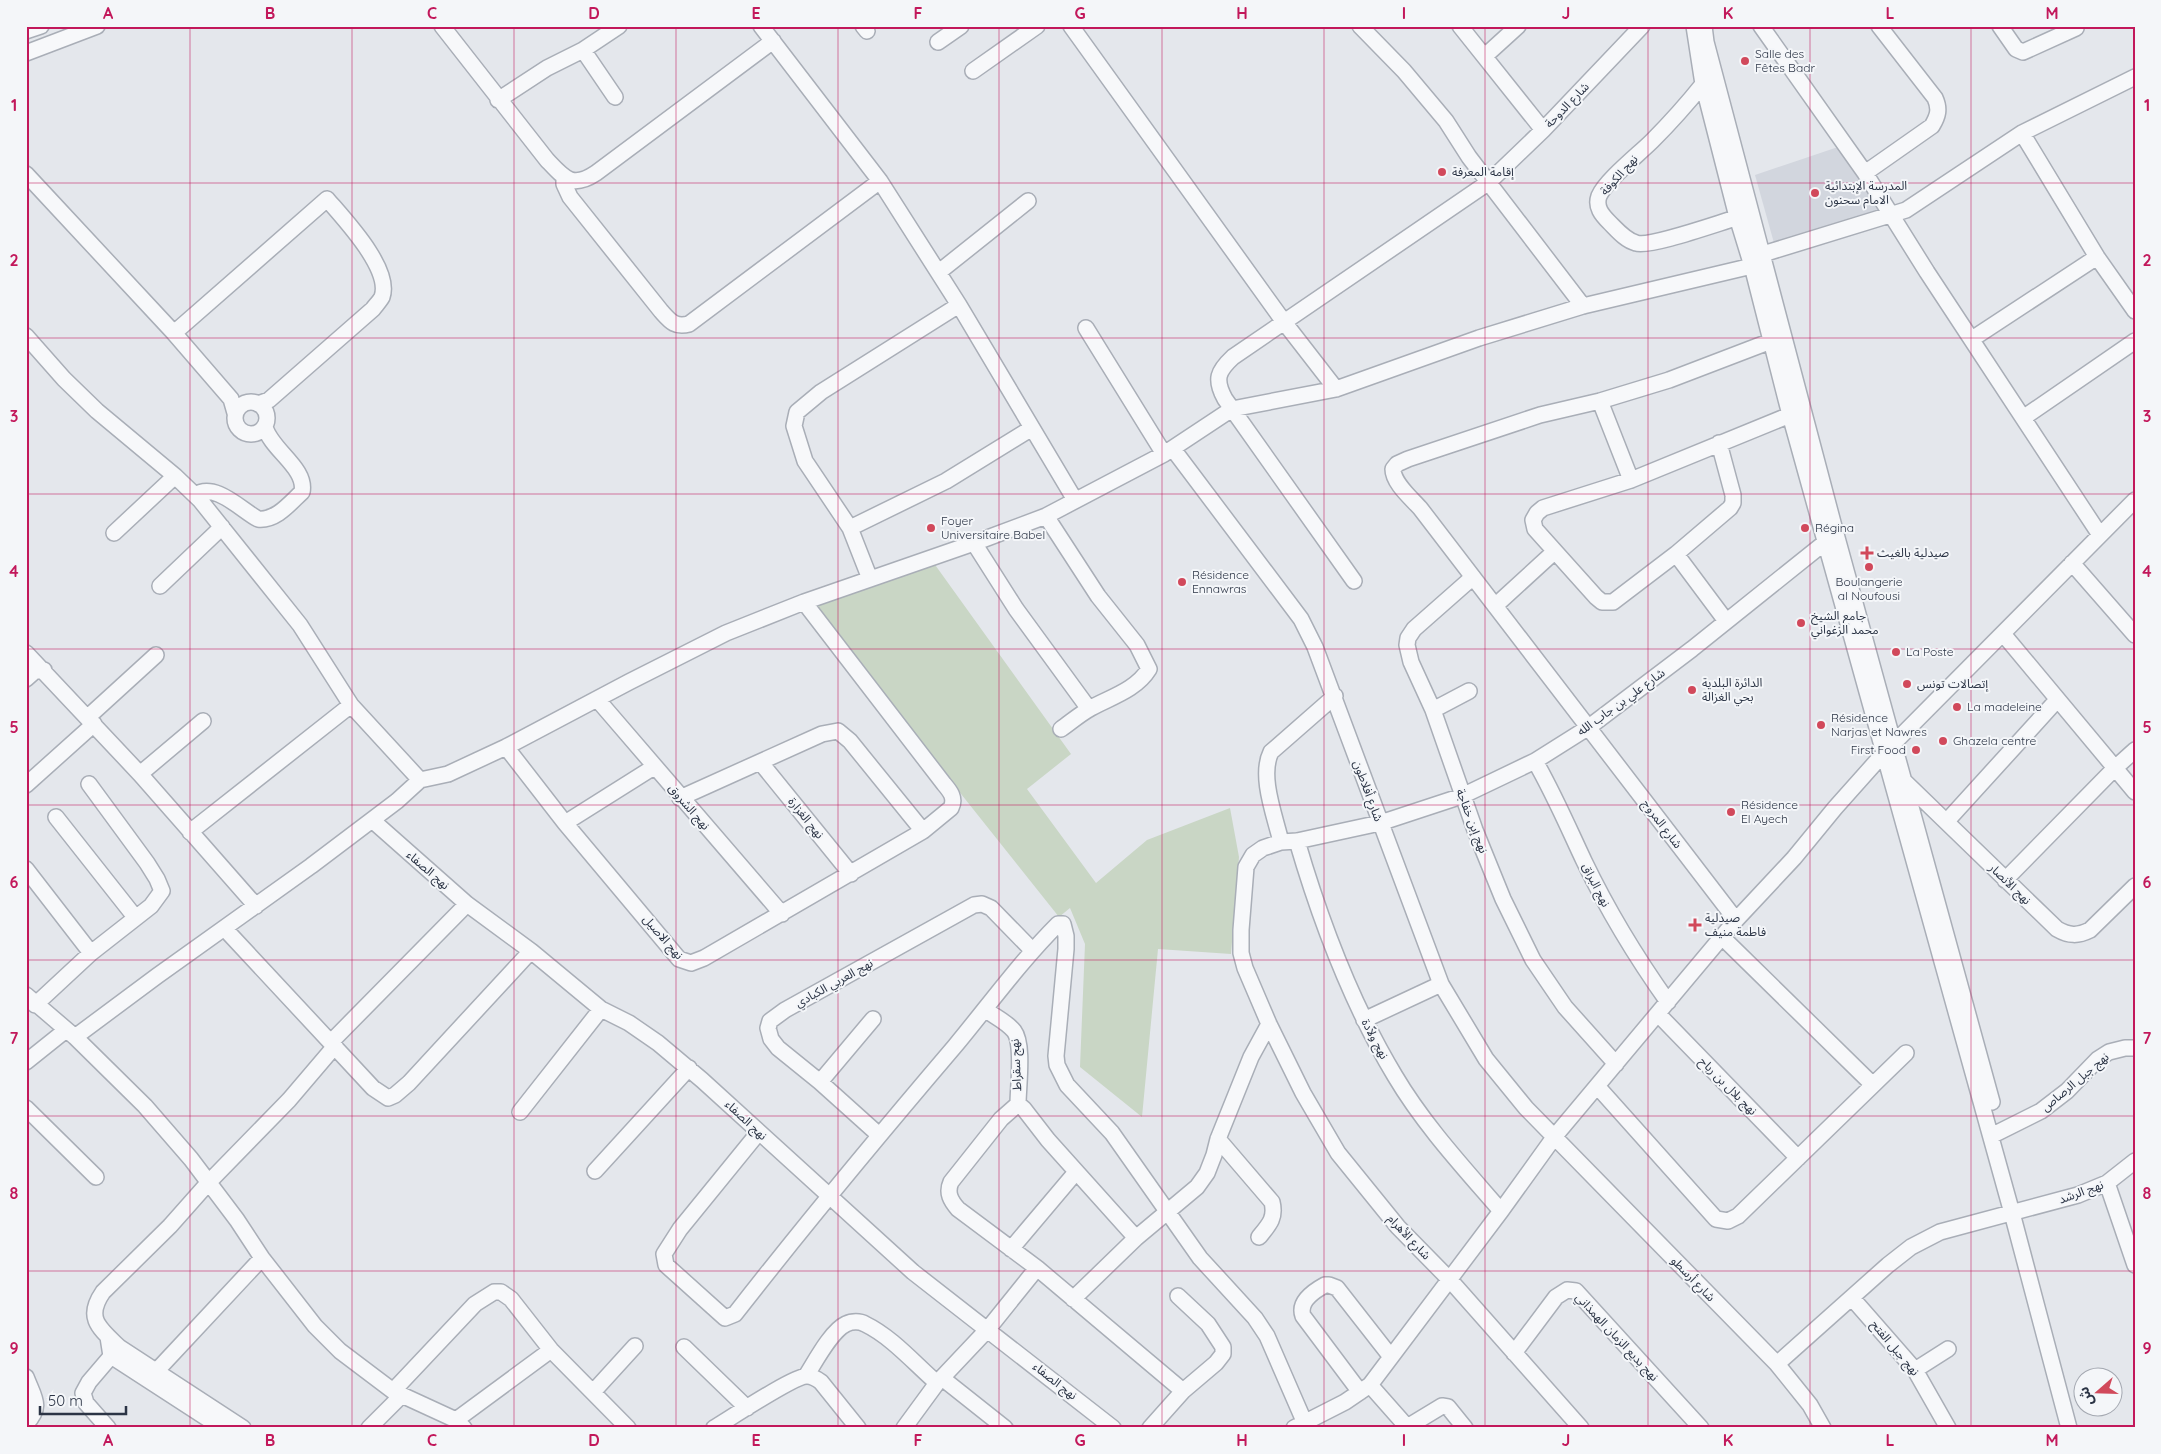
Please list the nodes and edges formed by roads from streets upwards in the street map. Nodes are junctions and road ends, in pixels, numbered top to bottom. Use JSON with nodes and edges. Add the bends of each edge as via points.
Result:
{"nodes":[{"id":1,"x":41,"y":26,"type":"edge"},
{"id":2,"x":97,"y":26,"type":"edge"},
{"id":3,"x":442,"y":26,"type":"edge"},
{"id":4,"x":619,"y":26,"type":"edge"},
{"id":5,"x":761,"y":26,"type":"edge"},
{"id":6,"x":961,"y":26,"type":"edge"},
{"id":7,"x":1037,"y":26,"type":"edge"},
{"id":8,"x":1071,"y":26,"type":"edge"},
{"id":9,"x":1360,"y":26,"type":"edge"},
{"id":10,"x":1460,"y":26,"type":"edge"},
{"id":11,"x":1518,"y":26,"type":"edge"},
{"id":12,"x":1642,"y":26,"type":"edge"},
{"id":13,"x":1694,"y":26,"type":"edge"},
{"id":14,"x":1704,"y":26,"type":"edge"},
{"id":15,"x":1879,"y":26,"type":"edge"},
{"id":16,"x":2000,"y":26,"type":"edge"},
{"id":17,"x":2076,"y":28,"type":"dead end"},
{"id":18,"x":1768,"y":29,"type":"edge"},
{"id":19,"x":26,"y":31,"type":"edge"},
{"id":20,"x":773,"y":41,"type":"junction"},
{"id":21,"x":938,"y":42,"type":"dead end"},
{"id":22,"x":583,"y":50,"type":"junction"},
{"id":23,"x":26,"y":53,"type":"edge"},
{"id":24,"x":1485,"y":56,"type":"junction"},
{"id":25,"x":973,"y":72,"type":"dead end"},
{"id":26,"x":2135,"y":77,"type":"edge"},
{"id":27,"x":1703,"y":84,"type":"junction"},
{"id":28,"x":615,"y":97,"type":"dead end"},
{"id":29,"x":498,"y":100,"type":"junction"},
{"id":30,"x":1543,"y":130,"type":"junction"},
{"id":31,"x":2022,"y":133,"type":"junction"},
{"id":32,"x":26,"y":174,"type":"edge"},
{"id":33,"x":1865,"y":174,"type":"junction"},
{"id":34,"x":564,"y":176,"type":"junction"},
{"id":35,"x":880,"y":181,"type":"junction"},
{"id":36,"x":1489,"y":182,"type":"junction"},
{"id":37,"x":1028,"y":201,"type":"dead end"},
{"id":38,"x":1752,"y":213,"type":"junction"},
{"id":39,"x":1891,"y":216,"type":"junction"},
{"id":40,"x":1737,"y":217,"type":"junction"},
{"id":41,"x":1763,"y":254,"type":"junction"},
{"id":42,"x":2097,"y":257,"type":"junction"},
{"id":43,"x":1752,"y":266,"type":"junction"},
{"id":44,"x":939,"y":272,"type":"junction"},
{"id":45,"x":960,"y":305,"type":"junction"},
{"id":46,"x":1583,"y":306,"type":"junction"},
{"id":47,"x":2135,"y":312,"type":"edge"},
{"id":48,"x":1284,"y":322,"type":"junction"},
{"id":49,"x":1086,"y":328,"type":"dead end"},
{"id":50,"x":174,"y":333,"type":"junction"},
{"id":51,"x":26,"y":336,"type":"edge"},
{"id":52,"x":1972,"y":339,"type":"junction"},
{"id":53,"x":1771,"y":341,"type":"junction"},
{"id":54,"x":2135,"y":341,"type":"edge"},
{"id":55,"x":1336,"y":389,"type":"junction"},
{"id":56,"x":1600,"y":401,"type":"junction"},
{"id":57,"x":233,"y":406,"type":"junction"},
{"id":58,"x":1232,"y":409,"type":"junction"},
{"id":59,"x":1790,"y":415,"type":"junction"},
{"id":60,"x":261,"y":416,"type":"junction"},
{"id":61,"x":2023,"y":418,"type":"junction"},
{"id":62,"x":1032,"y":428,"type":"junction"},
{"id":63,"x":1719,"y":443,"type":"junction"},
{"id":64,"x":1168,"y":452,"type":"junction"},
{"id":65,"x":175,"y":476,"type":"junction"},
{"id":66,"x":1631,"y":480,"type":"junction"},
{"id":67,"x":195,"y":495,"type":"junction"},
{"id":68,"x":1075,"y":500,"type":"junction"},
{"id":69,"x":2135,"y":500,"type":"edge"},
{"id":70,"x":1046,"y":516,"type":"junction"},
{"id":71,"x":222,"y":528,"type":"junction"},
{"id":72,"x":850,"y":528,"type":"junction"},
{"id":73,"x":114,"y":533,"type":"dead end"},
{"id":74,"x":2100,"y":535,"type":"junction"},
{"id":75,"x":1831,"y":537,"type":"junction"},
{"id":76,"x":974,"y":543,"type":"junction"},
{"id":77,"x":1554,"y":552,"type":"junction"},
{"id":78,"x":1676,"y":554,"type":"junction"},
{"id":79,"x":2072,"y":564,"type":"junction"},
{"id":80,"x":1473,"y":577,"type":"junction"},
{"id":81,"x":870,"y":579,"type":"junction"},
{"id":82,"x":1354,"y":581,"type":"dead end"},
{"id":83,"x":160,"y":586,"type":"dead end"},
{"id":84,"x":804,"y":602,"type":"junction"},
{"id":85,"x":1495,"y":606,"type":"junction"},
{"id":86,"x":1726,"y":621,"type":"junction"},
{"id":87,"x":2134,"y":632,"type":"edge"},
{"id":88,"x":2004,"y":635,"type":"junction"},
{"id":89,"x":26,"y":653,"type":"edge"},
{"id":90,"x":156,"y":655,"type":"dead end"},
{"id":91,"x":44,"y":670,"type":"junction"},
{"id":92,"x":26,"y":679,"type":"edge"},
{"id":93,"x":1469,"y":691,"type":"dead end"},
{"id":94,"x":1334,"y":696,"type":"junction"},
{"id":95,"x":597,"y":699,"type":"junction"},
{"id":96,"x":2058,"y":700,"type":"junction"},
{"id":97,"x":351,"y":705,"type":"junction"},
{"id":98,"x":1089,"y":709,"type":"junction"},
{"id":99,"x":1433,"y":710,"type":"junction"},
{"id":100,"x":91,"y":721,"type":"junction"},
{"id":101,"x":203,"y":721,"type":"dead end"},
{"id":102,"x":1589,"y":727,"type":"junction"},
{"id":103,"x":1062,"y":729,"type":"dead end"},
{"id":104,"x":506,"y":747,"type":"junction"},
{"id":105,"x":1889,"y":750,"type":"junction"},
{"id":106,"x":2135,"y":750,"type":"edge"},
{"id":107,"x":1535,"y":761,"type":"junction"},
{"id":108,"x":761,"y":763,"type":"junction"},
{"id":109,"x":654,"y":767,"type":"junction"},
{"id":110,"x":2115,"y":768,"type":"junction"},
{"id":111,"x":140,"y":774,"type":"junction"},
{"id":112,"x":1897,"y":778,"type":"junction"},
{"id":113,"x":420,"y":780,"type":"junction"},
{"id":114,"x":89,"y":784,"type":"dead end"},
{"id":115,"x":26,"y":785,"type":"edge"},
{"id":116,"x":2135,"y":792,"type":"edge"},
{"id":117,"x":1462,"y":796,"type":"junction"},
{"id":118,"x":680,"y":798,"type":"junction"},
{"id":119,"x":56,"y":817,"type":"dead end"},
{"id":120,"x":372,"y":820,"type":"junction"},
{"id":121,"x":1947,"y":821,"type":"junction"},
{"id":122,"x":566,"y":823,"type":"junction"},
{"id":123,"x":1380,"y":823,"type":"junction"},
{"id":124,"x":923,"y":831,"type":"junction"},
{"id":125,"x":190,"y":832,"type":"junction"},
{"id":126,"x":1297,"y":841,"type":"junction"},
{"id":127,"x":1281,"y":842,"type":"junction"},
{"id":128,"x":26,"y":869,"type":"edge"},
{"id":129,"x":851,"y":874,"type":"junction"},
{"id":130,"x":2005,"y":880,"type":"junction"},
{"id":131,"x":2135,"y":886,"type":"edge"},
{"id":132,"x":467,"y":904,"type":"junction"},
{"id":133,"x":256,"y":906,"type":"junction"},
{"id":134,"x":782,"y":914,"type":"junction"},
{"id":135,"x":135,"y":917,"type":"junction"},
{"id":136,"x":1736,"y":920,"type":"junction"},
{"id":137,"x":224,"y":929,"type":"junction"},
{"id":138,"x":1722,"y":937,"type":"junction"},
{"id":139,"x":1032,"y":950,"type":"junction"},
{"id":140,"x":531,"y":951,"type":"junction"},
{"id":141,"x":91,"y":953,"type":"junction"},
{"id":142,"x":1441,"y":984,"type":"junction"},
{"id":143,"x":31,"y":1000,"type":"edge"},
{"id":144,"x":1668,"y":1002,"type":"junction"},
{"id":145,"x":601,"y":1009,"type":"junction"},
{"id":146,"x":986,"y":1010,"type":"junction"},
{"id":147,"x":1658,"y":1014,"type":"junction"},
{"id":148,"x":873,"y":1019,"type":"dead end"},
{"id":149,"x":1364,"y":1020,"type":"junction"},
{"id":150,"x":1269,"y":1024,"type":"junction"},
{"id":151,"x":71,"y":1034,"type":"junction"},
{"id":152,"x":333,"y":1044,"type":"junction"},
{"id":153,"x":2135,"y":1048,"type":"edge"},
{"id":154,"x":1906,"y":1053,"type":"dead end"},
{"id":155,"x":26,"y":1062,"type":"edge"},
{"id":156,"x":1616,"y":1064,"type":"junction"},
{"id":157,"x":689,"y":1068,"type":"junction"},
{"id":158,"x":820,"y":1082,"type":"junction"},
{"id":159,"x":1872,"y":1084,"type":"junction"},
{"id":160,"x":1597,"y":1086,"type":"junction"},
{"id":161,"x":1018,"y":1104,"type":"junction"},
{"id":162,"x":26,"y":1108,"type":"edge"},
{"id":163,"x":520,"y":1112,"type":"dead end"},
{"id":164,"x":759,"y":1132,"type":"junction"},
{"id":165,"x":1995,"y":1134,"type":"junction"},
{"id":166,"x":879,"y":1135,"type":"junction"},
{"id":167,"x":1555,"y":1136,"type":"junction"},
{"id":168,"x":1218,"y":1139,"type":"junction"},
{"id":169,"x":1798,"y":1158,"type":"junction"},
{"id":170,"x":2135,"y":1161,"type":"edge"},
{"id":171,"x":595,"y":1170,"type":"dead end"},
{"id":172,"x":1076,"y":1172,"type":"junction"},
{"id":173,"x":96,"y":1178,"type":"dead end"},
{"id":174,"x":210,"y":1182,"type":"junction"},
{"id":175,"x":2107,"y":1183,"type":"junction"},
{"id":176,"x":828,"y":1196,"type":"junction"},
{"id":177,"x":1501,"y":1211,"type":"junction"},
{"id":178,"x":1168,"y":1212,"type":"junction"},
{"id":179,"x":2017,"y":1212,"type":"junction"},
{"id":180,"x":1259,"y":1236,"type":"dead end"},
{"id":181,"x":1136,"y":1238,"type":"junction"},
{"id":182,"x":1011,"y":1249,"type":"junction"},
{"id":183,"x":262,"y":1258,"type":"junction"},
{"id":184,"x":2135,"y":1265,"type":"edge"},
{"id":185,"x":1037,"y":1268,"type":"junction"},
{"id":186,"x":1450,"y":1280,"type":"junction"},
{"id":187,"x":1178,"y":1296,"type":"dead end"},
{"id":188,"x":1852,"y":1298,"type":"junction"},
{"id":189,"x":1073,"y":1299,"type":"junction"},
{"id":190,"x":988,"y":1329,"type":"junction"},
{"id":191,"x":113,"y":1346,"type":"junction"},
{"id":192,"x":635,"y":1346,"type":"dead end"},
{"id":193,"x":684,"y":1347,"type":"dead end"},
{"id":194,"x":1948,"y":1349,"type":"dead end"},
{"id":195,"x":551,"y":1350,"type":"junction"},
{"id":196,"x":1514,"y":1353,"type":"junction"},
{"id":197,"x":1391,"y":1358,"type":"junction"},
{"id":198,"x":1777,"y":1364,"type":"junction"},
{"id":199,"x":1915,"y":1370,"type":"junction"},
{"id":200,"x":153,"y":1375,"type":"junction"},
{"id":201,"x":806,"y":1376,"type":"junction"},
{"id":202,"x":26,"y":1377,"type":"edge"},
{"id":203,"x":940,"y":1381,"type":"junction"},
{"id":204,"x":1365,"y":1389,"type":"junction"},
{"id":205,"x":594,"y":1391,"type":"junction"},
{"id":206,"x":1183,"y":1391,"type":"junction"},
{"id":207,"x":397,"y":1393,"type":"junction"},
{"id":208,"x":747,"y":1408,"type":"junction"},
{"id":209,"x":26,"y":1424,"type":"edge"},
{"id":210,"x":460,"y":1424,"type":"edge"},
{"id":211,"x":1106,"y":1426,"type":"edge"},
{"id":212,"x":1302,"y":1426,"type":"edge"},
{"id":213,"x":626,"y":1427,"type":"edge"},
{"id":214,"x":1409,"y":1427,"type":"edge"},
{"id":215,"x":108,"y":1428,"type":"edge"},
{"id":216,"x":222,"y":1428,"type":"edge"},
{"id":217,"x":243,"y":1428,"type":"edge"},
{"id":218,"x":369,"y":1428,"type":"edge"},
{"id":219,"x":714,"y":1428,"type":"edge"},
{"id":220,"x":858,"y":1428,"type":"edge"},
{"id":221,"x":904,"y":1428,"type":"edge"},
{"id":222,"x":1005,"y":1428,"type":"edge"},
{"id":223,"x":1150,"y":1428,"type":"edge"},
{"id":224,"x":1465,"y":1428,"type":"edge"},
{"id":225,"x":1581,"y":1428,"type":"edge"},
{"id":226,"x":1701,"y":1428,"type":"edge"},
{"id":227,"x":1823,"y":1428,"type":"edge"},
{"id":228,"x":1948,"y":1428,"type":"edge"},
{"id":229,"x":2069,"y":1428,"type":"edge"},
{"id":230,"x":2078,"y":1428,"type":"edge"}],
"edges":[{"from":1,"to":19,"type":"street"},
{"from":2,"to":23,"type":"street"},
{"from":3,"to":29,"type":"street"},
{"from":4,"to":22,"type":"street"},
{"from":5,"to":20,"type":"street"},
{"from":6,"to":21,"type":"street"},
{"from":7,"to":25,"type":"street"},
{"from":8,"to":48,"type":"street"},
{"from":9,"to":36,"type":"street","via":[[1446,121]]},
{"from":10,"to":24,"type":"street"},
{"from":11,"to":24,"type":"street"},
{"from":12,"to":30,"type":"street","name":"شارع الدوحة"},
{"from":13,"to":27,"type":"street"},
{"from":14,"to":38,"type":"street"},
{"from":15,"to":33,"type":"street","via":[[1935,98],[1939,111],[1932,126]]},
{"from":16,"to":17,"type":"street","via":[[2016,49],[2023,52]]},
{"from":18,"to":33,"type":"street"},
{"from":20,"to":34,"type":"street","via":[[586,180],[575,182]]},
{"from":20,"to":35,"type":"street"},
{"from":22,"to":28,"type":"street"},
{"from":22,"to":29,"type":"street","via":[[547,68]]},
{"from":24,"to":30,"type":"street"},
{"from":26,"to":31,"type":"street"},
{"from":27,"to":40,"type":"street"},
{"from":27,"to":40,"type":"street","name":"نهج الكوفة","via":[[1677,115],[1612,179],[1600,195],[1599,210],[1627,239],[1637,244],[1663,240]]},
{"from":29,"to":34,"type":"street"},
{"from":30,"to":36,"type":"street","name":"شارع الدوحة"},
{"from":31,"to":39,"type":"street","via":[[1917,205]]},
{"from":31,"to":42,"type":"street"},
{"from":32,"to":50,"type":"street"},
{"from":33,"to":39,"type":"street"},
{"from":34,"to":35,"type":"street","via":[[570,196],[661,312],[678,326],[689,324]]},
{"from":35,"to":44,"type":"street"},
{"from":36,"to":46,"type":"street"},
{"from":36,"to":48,"type":"street","name":"شارع الدوحة"},
{"from":37,"to":44,"type":"street"},
{"from":38,"to":40,"type":"street","name":"نهج الكوفة"},
{"from":38,"to":41,"type":"street"},
{"from":39,"to":41,"type":"street"},
{"from":39,"to":52,"type":"street"},
{"from":40,"to":43,"type":"street"},
{"from":41,"to":75,"type":"street"},
{"from":42,"to":47,"type":"street"},
{"from":42,"to":52,"type":"street"},
{"from":43,"to":46,"type":"street"},
{"from":43,"to":53,"type":"street"},
{"from":44,"to":45,"type":"street"},
{"from":45,"to":62,"type":"street"},
{"from":45,"to":72,"type":"street","via":[[821,392],[797,412],[794,426],[806,462]]},
{"from":46,"to":55,"type":"street","via":[[1479,338]]},
{"from":48,"to":55,"type":"street"},
{"from":48,"to":58,"type":"street","name":"شارع الدوحة","via":[[1221,369],[1220,391]]},
{"from":49,"to":64,"type":"street","name":"شارع أفلاطون"},
{"from":50,"to":57,"type":"street"},
{"from":50,"to":60,"type":"street","via":[[327,199],[375,262],[384,282],[382,297]]},
{"from":51,"to":65,"type":"street","via":[[97,411]]},
{"from":52,"to":61,"type":"street"},
{"from":53,"to":56,"type":"street","via":[[1668,380]]},
{"from":53,"to":59,"type":"street"},
{"from":54,"to":61,"type":"street"},
{"from":55,"to":58,"type":"street"},
{"from":56,"to":66,"type":"street"},
{"from":56,"to":80,"type":"street","name":"شارع المروج","via":[[1540,415],[1408,459],[1393,469],[1399,484]]},
{"from":57,"to":60,"type":"street"},
{"from":57,"to":60,"type":"street","via":[[238,429],[247,434]]},
{"from":58,"to":64,"type":"street"},
{"from":58,"to":82,"type":"street"},
{"from":59,"to":63,"type":"street"},
{"from":59,"to":75,"type":"street"},
{"from":60,"to":67,"type":"street","via":[[298,472],[303,482],[302,492],[272,518],[258,519],[215,493],[204,490]]},
{"from":61,"to":74,"type":"street"},
{"from":62,"to":68,"type":"street"},
{"from":62,"to":72,"type":"street","via":[[946,481]]},
{"from":63,"to":66,"type":"street"},
{"from":63,"to":78,"type":"street","via":[[1733,503],[1726,514]]},
{"from":64,"to":68,"type":"street"},
{"from":64,"to":94,"type":"street","name":"شارع أفلاطون","via":[[1300,619],[1315,646]]},
{"from":65,"to":67,"type":"street"},
{"from":65,"to":73,"type":"street"},
{"from":66,"to":77,"type":"street","via":[[1543,508],[1537,513],[1533,520],[1535,529]]},
{"from":67,"to":71,"type":"street"},
{"from":68,"to":70,"type":"street"},
{"from":69,"to":74,"type":"street"},
{"from":70,"to":76,"type":"street"},
{"from":70,"to":98,"type":"street","via":[[1098,596],[1136,645],[1149,669],[1125,692]]},
{"from":71,"to":83,"type":"street"},
{"from":71,"to":97,"type":"street","via":[[300,625]]},
{"from":72,"to":81,"type":"street"},
{"from":74,"to":79,"type":"street"},
{"from":75,"to":86,"type":"street","name":"شارع علي بن جاب الله"},
{"from":75,"to":105,"type":"street"},
{"from":76,"to":81,"type":"street"},
{"from":76,"to":98,"type":"street","via":[[1016,609]]},
{"from":77,"to":78,"type":"street","via":[[1596,597],[1607,603],[1613,602]]},
{"from":77,"to":85,"type":"street"},
{"from":78,"to":86,"type":"street"},
{"from":79,"to":87,"type":"street"},
{"from":79,"to":88,"type":"street"},
{"from":80,"to":85,"type":"street","name":"شارع المروج"},
{"from":80,"to":99,"type":"street","name":"نهج إبن خفاجة","via":[[1408,638],[1411,662]]},
{"from":81,"to":84,"type":"street"},
{"from":84,"to":95,"type":"street","via":[[718,637]]},
{"from":84,"to":124,"type":"street","name":"نهج الاصيل","via":[[954,799],[951,808]]},
{"from":85,"to":102,"type":"street","name":"شارع المروج"},
{"from":86,"to":102,"type":"street","name":"شارع علي بن جاب الله"},
{"from":88,"to":96,"type":"street"},
{"from":88,"to":105,"type":"street"},
{"from":89,"to":91,"type":"street"},
{"from":90,"to":100,"type":"street"},
{"from":91,"to":92,"type":"street","via":[[35,671]]},
{"from":91,"to":100,"type":"street"},
{"from":93,"to":99,"type":"street"},
{"from":94,"to":123,"type":"street","name":"شارع أفلاطون"},
{"from":94,"to":127,"type":"street","via":[[1268,758],[1266,779]]},
{"from":95,"to":104,"type":"street"},
{"from":95,"to":109,"type":"street","name":"نهج الشروق"},
{"from":96,"to":110,"type":"street"},
{"from":96,"to":121,"type":"street"},
{"from":97,"to":113,"type":"street"},
{"from":97,"to":125,"type":"street"},
{"from":98,"to":103,"type":"street"},
{"from":99,"to":117,"type":"street","name":"نهج إبن خفاجة"},
{"from":100,"to":111,"type":"street"},
{"from":100,"to":115,"type":"street"},
{"from":101,"to":111,"type":"street"},
{"from":102,"to":107,"type":"street","name":"شارع علي بن جاب الله"},
{"from":102,"to":136,"type":"street","name":"شارع المروج"},
{"from":104,"to":113,"type":"street","via":[[448,774]]},
{"from":104,"to":122,"type":"street","name":"نهج الاصيل"},
{"from":105,"to":112,"type":"street"},
{"from":105,"to":136,"type":"street"},
{"from":106,"to":110,"type":"street"},
{"from":107,"to":117,"type":"street","name":"شارع علي بن جاب الله"},
{"from":107,"to":144,"type":"street","name":"نهج البراق","via":[[1614,919]]},
{"from":108,"to":118,"type":"street"},
{"from":108,"to":124,"type":"street","via":[[822,734],[838,731],[850,741]]},
{"from":108,"to":129,"type":"street","name":"نهج الغزارة"},
{"from":109,"to":118,"type":"street","name":"نهج الشروق"},
{"from":109,"to":122,"type":"street"},
{"from":110,"to":116,"type":"street"},
{"from":110,"to":130,"type":"street"},
{"from":111,"to":125,"type":"street"},
{"from":112,"to":121,"type":"street","name":"نهج الأنصار"},
{"from":112,"to":165,"type":"street"},
{"from":113,"to":120,"type":"street"},
{"from":114,"to":135,"type":"street","via":[[160,885],[162,891],[157,900]]},
{"from":117,"to":123,"type":"street","name":"شارع علي بن جاب الله"},
{"from":117,"to":156,"type":"street","name":"نهج إبن خفاجة","via":[[1503,899],[1533,960],[1565,1007]]},
{"from":118,"to":134,"type":"street","name":"نهج الشروق"},
{"from":119,"to":135,"type":"street"},
{"from":120,"to":132,"type":"street","name":"نهج الصفاء"},
{"from":120,"to":133,"type":"street"},
{"from":121,"to":130,"type":"street","name":"نهج الأنصار"},
{"from":122,"to":134,"type":"street","name":"نهج الاصيل","via":[[684,962],[704,958]]},
{"from":123,"to":126,"type":"street","name":"شارع علي بن جاب الله"},
{"from":123,"to":142,"type":"street","name":"شارع أفلاطون"},
{"from":124,"to":129,"type":"street","name":"نهج الاصيل"},
{"from":125,"to":133,"type":"street"},
{"from":126,"to":127,"type":"street","name":"شارع علي بن جاب الله"},
{"from":126,"to":149,"type":"street","name":"نهج ولاّدة","via":[[1340,968]]},
{"from":127,"to":150,"type":"street","name":"شارع الأهرام","via":[[1263,848],[1249,860],[1242,897],[1241,953]]},
{"from":128,"to":141,"type":"street"},
{"from":129,"to":134,"type":"street","name":"نهج الاصيل"},
{"from":130,"to":131,"type":"street","name":"نهج الأنصار","via":[[2058,929],[2073,935],[2090,930]]},
{"from":132,"to":140,"type":"street","name":"نهج الصفاء"},
{"from":132,"to":152,"type":"street"},
{"from":133,"to":137,"type":"street"},
{"from":135,"to":141,"type":"street"},
{"from":136,"to":138,"type":"street"},
{"from":137,"to":151,"type":"street"},
{"from":137,"to":152,"type":"street"},
{"from":138,"to":144,"type":"street"},
{"from":138,"to":159,"type":"street"},
{"from":139,"to":146,"type":"street"},
{"from":139,"to":158,"type":"street","name":"نهج العربي الكبادي","via":[[991,908],[974,905],[785,1010],[770,1022],[771,1039]]},
{"from":139,"to":178,"type":"street","via":[[1058,924],[1063,924],[1066,948],[1057,1065],[1067,1084],[1112,1133]]},
{"from":140,"to":145,"type":"street","name":"نهج الصفاء"},
{"from":140,"to":152,"type":"street","via":[[409,1083],[392,1097],[384,1097],[373,1088]]},
{"from":141,"to":143,"type":"street"},
{"from":142,"to":149,"type":"street"},
{"from":142,"to":167,"type":"street","name":"شارع أفلاطون","via":[[1486,1058],[1526,1108]]},
{"from":143,"to":151,"type":"street"},
{"from":144,"to":147,"type":"street"},
{"from":145,"to":157,"type":"street","name":"نهج الصفاء","via":[[629,1023]]},
{"from":145,"to":163,"type":"street"},
{"from":146,"to":161,"type":"street","name":"نهج سقراط","via":[[1016,1035]]},
{"from":146,"to":166,"type":"street"},
{"from":147,"to":156,"type":"street"},
{"from":147,"to":169,"type":"street","name":"نهج بلال بن رباح"},
{"from":148,"to":158,"type":"street"},
{"from":149,"to":177,"type":"street","name":"نهج ولاّدة","via":[[1396,1078],[1441,1141]]},
{"from":150,"to":168,"type":"street","via":[[1251,1057]]},
{"from":150,"to":186,"type":"street","name":"شارع الأهرام","via":[[1338,1153],[1398,1227]]},
{"from":151,"to":155,"type":"street"},
{"from":151,"to":174,"type":"street","via":[[145,1106]]},
{"from":152,"to":174,"type":"street","via":[[289,1100]]},
{"from":153,"to":165,"type":"street","name":"نهج جبل الرصاص","via":[[2109,1052],[2041,1111]]},
{"from":154,"to":159,"type":"street"},
{"from":156,"to":160,"type":"street"},
{"from":157,"to":164,"type":"street","name":"نهج الصفاء"},
{"from":157,"to":171,"type":"street"},
{"from":158,"to":166,"type":"street","name":"نهج العربي الكبادي"},
{"from":159,"to":169,"type":"street"},
{"from":160,"to":167,"type":"street"},
{"from":160,"to":169,"type":"street","via":[[1716,1219],[1728,1221],[1738,1216]]},
{"from":161,"to":172,"type":"street"},
{"from":161,"to":182,"type":"street","via":[[990,1133],[949,1188],[950,1198],[958,1209]]},
{"from":162,"to":173,"type":"street"},
{"from":164,"to":176,"type":"street","name":"نهج الصفاء"},
{"from":164,"to":176,"type":"street","via":[[664,1254],[666,1265],[721,1316],[730,1318]]},
{"from":165,"to":179,"type":"street"},
{"from":166,"to":176,"type":"street"},
{"from":167,"to":177,"type":"street"},
{"from":167,"to":198,"type":"street","name":"شارع أرسطو"},
{"from":168,"to":178,"type":"street","via":[[1207,1173],[1197,1187]]},
{"from":168,"to":180,"type":"street","via":[[1272,1202],[1275,1213]]},
{"from":170,"to":175,"type":"street","name":"نهج الرشد"},
{"from":172,"to":181,"type":"street"},
{"from":172,"to":182,"type":"street"},
{"from":174,"to":183,"type":"street"},
{"from":174,"to":191,"type":"street","via":[[95,1304],[96,1322]]},
{"from":175,"to":179,"type":"street","name":"نهج الرشد","via":[[2078,1195]]},
{"from":175,"to":184,"type":"street"},
{"from":176,"to":190,"type":"street","name":"نهج الصفاء","via":[[913,1272]]},
{"from":177,"to":186,"type":"street"},
{"from":178,"to":181,"type":"street"},
{"from":178,"to":212,"type":"street","via":[[1200,1258],[1240,1300],[1267,1336]]},
{"from":179,"to":188,"type":"street","name":"نهج الرشد","via":[[1940,1232],[1912,1247]]},
{"from":179,"to":229,"type":"street"},
{"from":179,"to":230,"type":"street"},
{"from":181,"to":189,"type":"street"},
{"from":182,"to":185,"type":"street"},
{"from":183,"to":200,"type":"street"},
{"from":183,"to":207,"type":"street","via":[[315,1326],[340,1351]]},
{"from":185,"to":189,"type":"street"},
{"from":185,"to":190,"type":"street"},
{"from":186,"to":196,"type":"street","name":"شارع الأهرام"},
{"from":186,"to":197,"type":"street"},
{"from":187,"to":206,"type":"street","via":[[1208,1324],[1223,1347],[1220,1359]]},
{"from":188,"to":198,"type":"street","name":"نهج الرشد"},
{"from":188,"to":199,"type":"street","name":"نهج جبل الفتح"},
{"from":189,"to":206,"type":"street"},
{"from":190,"to":203,"type":"street"},
{"from":190,"to":211,"type":"street","name":"نهج الصفاء"},
{"from":191,"to":200,"type":"street"},
{"from":191,"to":215,"type":"street","via":[[83,1393],[86,1403]]},
{"from":192,"to":205,"type":"street"},
{"from":193,"to":208,"type":"street"},
{"from":194,"to":199,"type":"street"},
{"from":195,"to":205,"type":"street"},
{"from":195,"to":207,"type":"street","via":[[512,1299],[501,1292],[494,1292],[475,1304]]},
{"from":195,"to":210,"type":"street"},
{"from":196,"to":225,"type":"street","name":"شارع الأهرام"},
{"from":196,"to":226,"type":"street","name":"نهج بديع الزمان الهمذاني","via":[[1556,1297],[1567,1290],[1576,1291]]},
{"from":197,"to":204,"type":"street"},
{"from":197,"to":204,"type":"street","via":[[1337,1288],[1325,1285],[1304,1302],[1303,1316]]},
{"from":198,"to":227,"type":"street","name":"شارع أرسطو"},
{"from":199,"to":228,"type":"street","name":"نهج جبل الفتح"},
{"from":200,"to":216,"type":"street"},
{"from":200,"to":217,"type":"street"},
{"from":201,"to":203,"type":"street","via":[[837,1332],[856,1322],[866,1324]]},
{"from":201,"to":208,"type":"street"},
{"from":201,"to":220,"type":"street","via":[[821,1382]]},
{"from":202,"to":209,"type":"street","via":[[36,1407],[35,1414]]},
{"from":203,"to":221,"type":"street"},
{"from":203,"to":222,"type":"street"},
{"from":204,"to":212,"type":"street"},
{"from":204,"to":214,"type":"street"},
{"from":205,"to":213,"type":"street"},
{"from":206,"to":223,"type":"street"},
{"from":207,"to":210,"type":"street"},
{"from":207,"to":218,"type":"street"},
{"from":208,"to":219,"type":"street"},
{"from":214,"to":224,"type":"street","via":[[1442,1406],[1448,1407]]}]}
